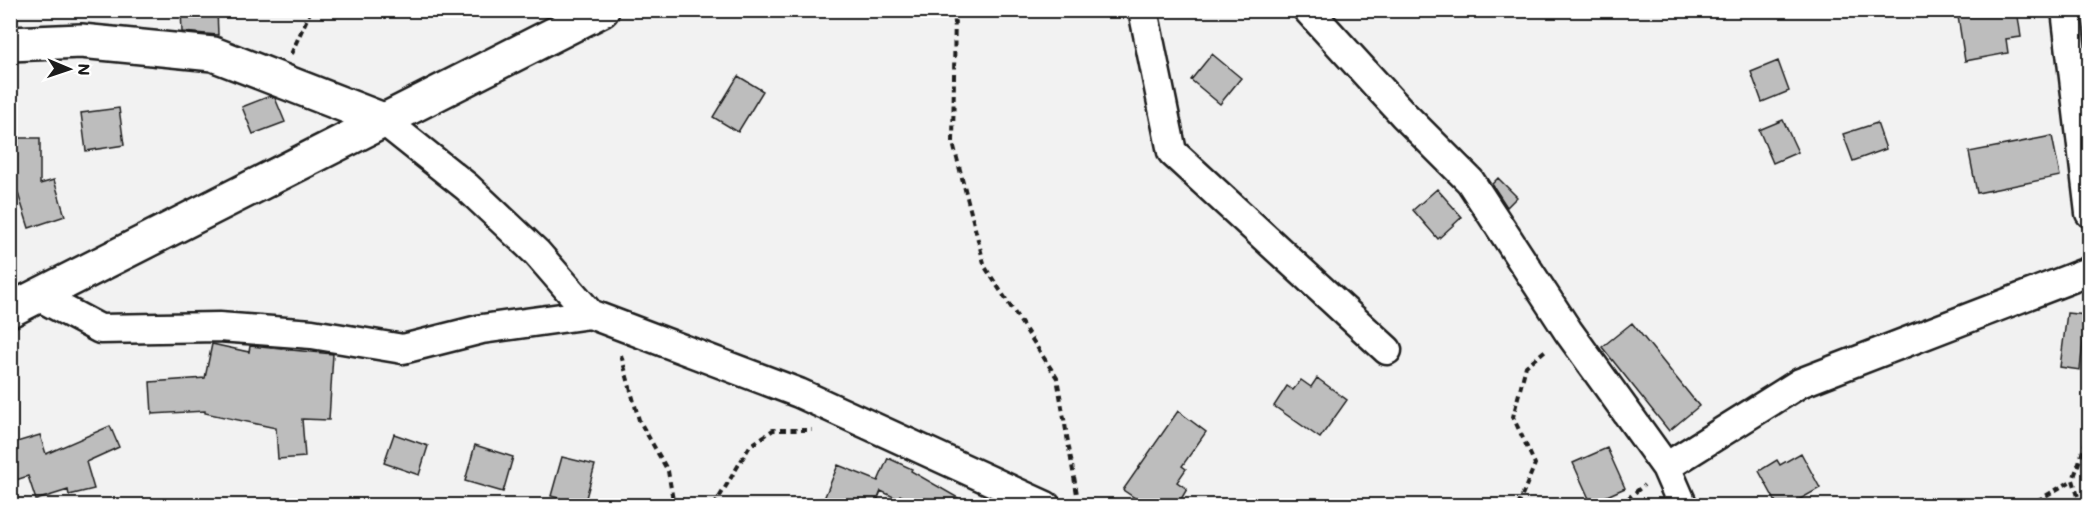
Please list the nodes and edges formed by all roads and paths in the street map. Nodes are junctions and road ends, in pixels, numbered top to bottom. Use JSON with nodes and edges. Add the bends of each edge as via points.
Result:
{"nodes":[{"id":1,"x":311,"y":10,"type":"edge"},
{"id":2,"x":602,"y":10,"type":"edge"},
{"id":3,"x":955,"y":10,"type":"edge"},
{"id":4,"x":1143,"y":10,"type":"edge"},
{"id":5,"x":1308,"y":10,"type":"edge"},
{"id":6,"x":2066,"y":10,"type":"edge"},
{"id":7,"x":10,"y":44,"type":"edge"},
{"id":8,"x":279,"y":80,"type":"junction"},
{"id":9,"x":383,"y":120,"type":"junction"},
{"id":10,"x":2090,"y":213,"type":"edge"},
{"id":11,"x":2090,"y":271,"type":"edge"},
{"id":12,"x":24,"y":303,"type":"edge"},
{"id":13,"x":600,"y":318,"type":"junction"},
{"id":14,"x":1568,"y":331,"type":"junction"},
{"id":15,"x":1387,"y":350,"type":"dead end"},
{"id":16,"x":840,"y":412,"type":"junction"},
{"id":17,"x":2090,"y":430,"type":"edge"},
{"id":18,"x":1666,"y":467,"type":"junction"},
{"id":19,"x":2073,"y":480,"type":"junction"},
{"id":20,"x":674,"y":506,"type":"edge"},
{"id":21,"x":714,"y":506,"type":"edge"},
{"id":22,"x":1046,"y":506,"type":"edge"},
{"id":23,"x":1080,"y":506,"type":"edge"},
{"id":24,"x":1518,"y":506,"type":"edge"},
{"id":25,"x":1683,"y":506,"type":"edge"},
{"id":26,"x":2028,"y":506,"type":"edge"},
{"id":27,"x":2081,"y":506,"type":"edge"}],
"edges":[{"from":1,"to":8,"type":"path"},
{"from":2,"to":9,"type":"main road"},
{"from":3,"to":23,"type":"path","via":[[953,142],[985,267],[1056,378]]},
{"from":4,"to":15,"type":"street","via":[[1172,152]]},
{"from":5,"to":14,"type":"street","via":[[1470,181]]},
{"from":6,"to":10,"type":"street"},
{"from":7,"to":8,"type":"main road","via":[[81,41],[213,54]]},
{"from":8,"to":9,"type":"main road"},
{"from":9,"to":12,"type":"main road"},
{"from":9,"to":13,"type":"street","via":[[467,187]]},
{"from":11,"to":18,"type":"street","via":[[1800,383]]},
{"from":12,"to":13,"type":"street","via":[[100,329],[219,327],[312,334],[403,349],[483,329]]},
{"from":13,"to":16,"type":"street"},
{"from":13,"to":20,"type":"path","via":[[639,420],[668,471]]},
{"from":14,"to":18,"type":"street"},
{"from":14,"to":24,"type":"path","via":[[1526,366],[1513,417],[1535,464]]},
{"from":16,"to":21,"type":"path","via":[[817,429],[773,430],[750,446]]},
{"from":16,"to":22,"type":"street"},
{"from":17,"to":19,"type":"path"},
{"from":18,"to":25,"type":"street"},
{"from":19,"to":26,"type":"path"},
{"from":19,"to":27,"type":"path"}]}
